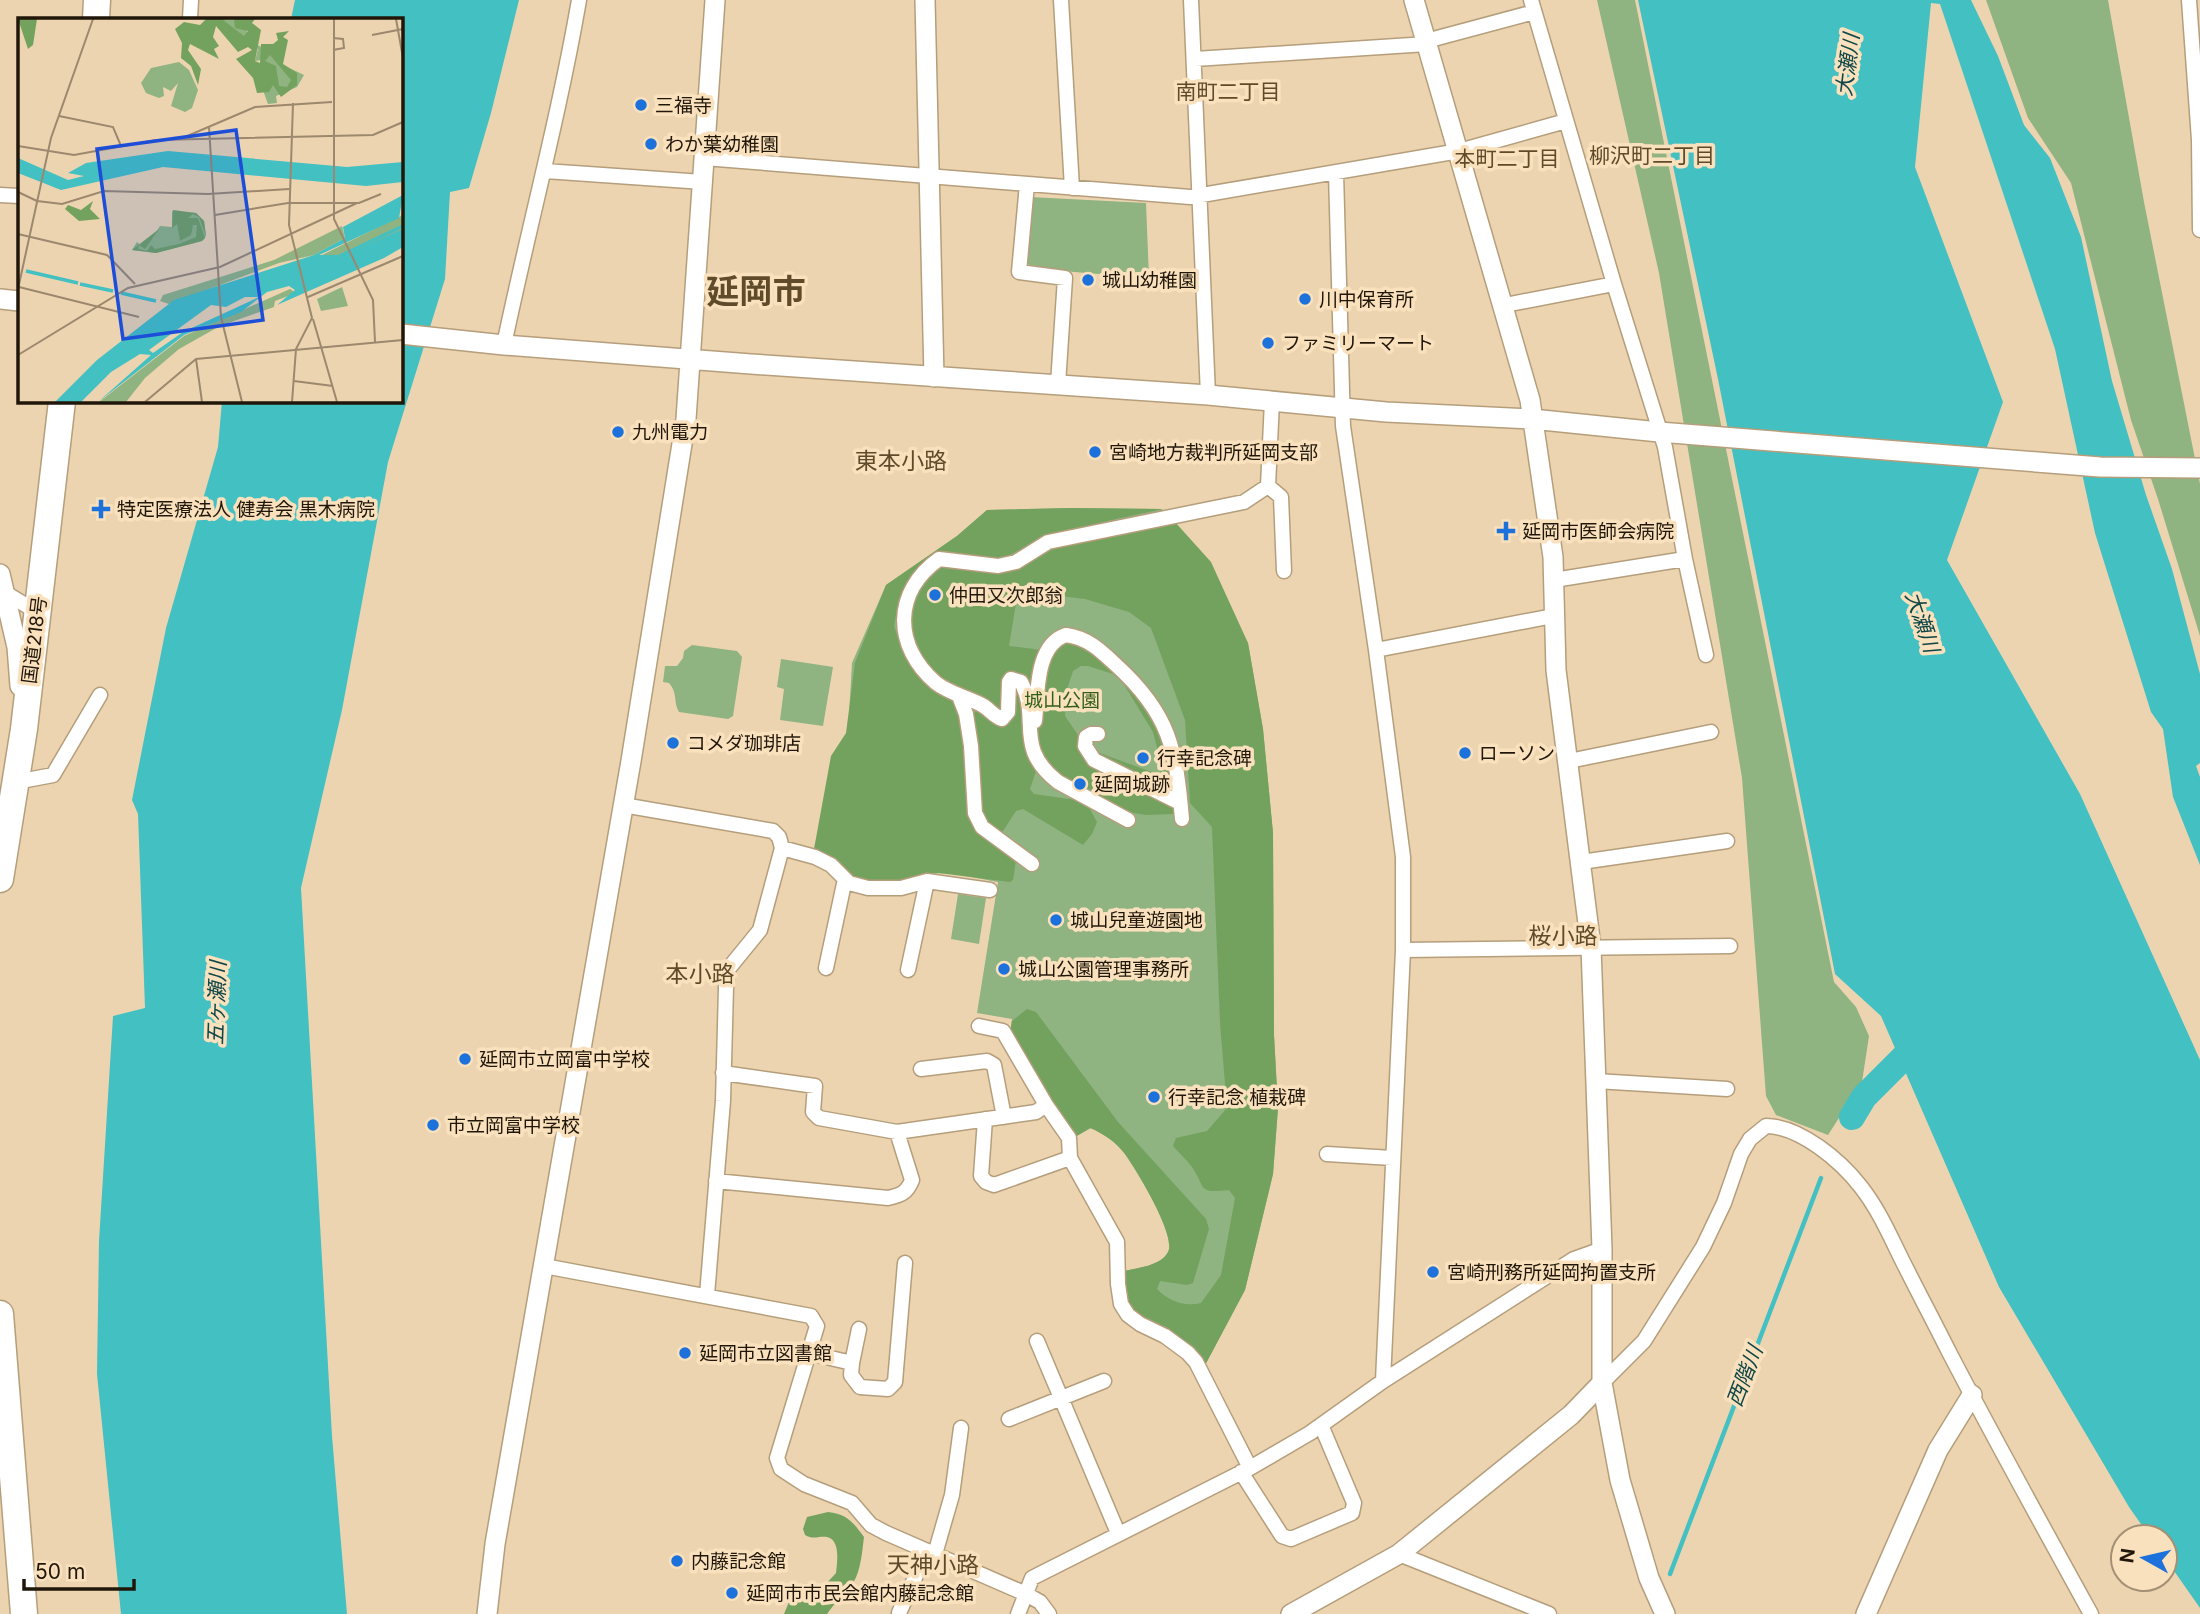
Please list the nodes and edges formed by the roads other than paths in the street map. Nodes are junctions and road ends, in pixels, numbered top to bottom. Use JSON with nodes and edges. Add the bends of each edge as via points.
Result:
{"nodes":[{"id":1,"x":97,"y":0,"type":"edge"},
{"id":2,"x":191,"y":0,"type":"edge"},
{"id":3,"x":579,"y":0,"type":"edge"},
{"id":4,"x":715,"y":0,"type":"edge"},
{"id":5,"x":925,"y":0,"type":"edge"},
{"id":6,"x":1061,"y":0,"type":"edge"},
{"id":7,"x":1191,"y":0,"type":"edge"},
{"id":8,"x":1415,"y":0,"type":"edge"},
{"id":9,"x":2189,"y":0,"type":"edge"},
{"id":10,"x":1533,"y":6,"type":"edge"},
{"id":11,"x":96,"y":18,"type":"edge"},
{"id":12,"x":190,"y":18,"type":"edge"},
{"id":13,"x":1427,"y":42,"type":"junction"},
{"id":14,"x":1195,"y":59,"type":"junction"},
{"id":15,"x":1566,"y":121,"type":"junction"},
{"id":16,"x":2199,"y":140,"type":"edge"},
{"id":17,"x":1459,"y":151,"type":"junction"},
{"id":18,"x":704,"y":159,"type":"junction"},
{"id":19,"x":545,"y":172,"type":"junction"},
{"id":20,"x":1336,"y":173,"type":"junction"},
{"id":21,"x":929,"y":177,"type":"junction"},
{"id":22,"x":703,"y":182,"type":"junction"},
{"id":23,"x":1027,"y":184,"type":"junction"},
{"id":24,"x":1072,"y":188,"type":"junction"},
{"id":25,"x":0,"y":195,"type":"edge"},
{"id":26,"x":1200,"y":195,"type":"junction"},
{"id":27,"x":18,"y":196,"type":"edge"},
{"id":28,"x":2200,"y":230,"type":"edge"},
{"id":29,"x":1614,"y":284,"type":"junction"},
{"id":30,"x":0,"y":299,"type":"edge"},
{"id":31,"x":18,"y":301,"type":"edge"},
{"id":32,"x":1505,"y":305,"type":"junction"},
{"id":33,"x":402,"y":334,"type":"edge"},
{"id":34,"x":504,"y":345,"type":"junction"},
{"id":35,"x":691,"y":358,"type":"junction"},
{"id":36,"x":934,"y":377,"type":"junction"},
{"id":37,"x":1059,"y":384,"type":"junction"},
{"id":38,"x":1208,"y":395,"type":"junction"},
{"id":39,"x":1272,"y":401,"type":"junction"},
{"id":40,"x":62,"y":402,"type":"edge"},
{"id":41,"x":1343,"y":408,"type":"junction"},
{"id":42,"x":1532,"y":419,"type":"junction"},
{"id":43,"x":1659,"y":432,"type":"junction"},
{"id":44,"x":2200,"y":468,"type":"edge"},
{"id":45,"x":1268,"y":486,"type":"junction"},
{"id":46,"x":1685,"y":559,"type":"junction"},
{"id":47,"x":1284,"y":571,"type":"dead end"},
{"id":48,"x":1555,"y":580,"type":"junction"},
{"id":49,"x":2,"y":583,"type":"edge"},
{"id":50,"x":37,"y":612,"type":"junction"},
{"id":51,"x":1553,"y":616,"type":"junction"},
{"id":52,"x":1376,"y":650,"type":"junction"},
{"id":53,"x":1706,"y":655,"type":"dead end"},
{"id":54,"x":100,"y":695,"type":"dead end"},
{"id":55,"x":959,"y":696,"type":"junction"},
{"id":56,"x":24,"y":729,"type":"junction"},
{"id":57,"x":1711,"y":732,"type":"dead end"},
{"id":58,"x":1098,"y":734,"type":"dead end"},
{"id":59,"x":1034,"y":754,"type":"junction"},
{"id":60,"x":1569,"y":761,"type":"junction"},
{"id":61,"x":16,"y":782,"type":"junction"},
{"id":62,"x":1180,"y":803,"type":"junction"},
{"id":63,"x":623,"y":805,"type":"junction"},
{"id":64,"x":1182,"y":819,"type":"dead end"},
{"id":65,"x":1128,"y":820,"type":"dead end"},
{"id":66,"x":1727,"y":841,"type":"dead end"},
{"id":67,"x":782,"y":848,"type":"junction"},
{"id":68,"x":1581,"y":862,"type":"junction"},
{"id":69,"x":1032,"y":863,"type":"dead end"},
{"id":70,"x":1,"y":864,"type":"edge"},
{"id":71,"x":845,"y":879,"type":"junction"},
{"id":72,"x":927,"y":881,"type":"junction"},
{"id":73,"x":990,"y":890,"type":"dead end"},
{"id":74,"x":1730,"y":946,"type":"dead end"},
{"id":75,"x":1591,"y":947,"type":"junction"},
{"id":76,"x":1403,"y":950,"type":"junction"},
{"id":77,"x":826,"y":968,"type":"dead end"},
{"id":78,"x":908,"y":970,"type":"dead end"},
{"id":79,"x":979,"y":1026,"type":"dead end"},
{"id":80,"x":921,"y":1069,"type":"dead end"},
{"id":81,"x":723,"y":1073,"type":"junction"},
{"id":82,"x":1596,"y":1081,"type":"junction"},
{"id":83,"x":1727,"y":1089,"type":"dead end"},
{"id":84,"x":1046,"y":1105,"type":"junction"},
{"id":85,"x":1004,"y":1116,"type":"junction"},
{"id":86,"x":985,"y":1119,"type":"junction"},
{"id":87,"x":897,"y":1132,"type":"junction"},
{"id":88,"x":1327,"y":1154,"type":"dead end"},
{"id":89,"x":1392,"y":1157,"type":"junction"},
{"id":90,"x":1070,"y":1158,"type":"junction"},
{"id":91,"x":716,"y":1181,"type":"junction"},
{"id":92,"x":1602,"y":1249,"type":"junction"},
{"id":93,"x":905,"y":1263,"type":"dead end"},
{"id":94,"x":544,"y":1266,"type":"junction"},
{"id":95,"x":707,"y":1295,"type":"junction"},
{"id":96,"x":0,"y":1325,"type":"edge"},
{"id":97,"x":859,"y":1329,"type":"dead end"},
{"id":98,"x":1037,"y":1340,"type":"dead end"},
{"id":99,"x":809,"y":1353,"type":"junction"},
{"id":100,"x":852,"y":1363,"type":"junction"},
{"id":101,"x":1104,"y":1381,"type":"dead end"},
{"id":102,"x":1383,"y":1381,"type":"junction"},
{"id":103,"x":1601,"y":1383,"type":"junction"},
{"id":104,"x":1972,"y":1395,"type":"junction"},
{"id":105,"x":1061,"y":1398,"type":"junction"},
{"id":106,"x":1009,"y":1419,"type":"dead end"},
{"id":107,"x":1321,"y":1425,"type":"junction"},
{"id":108,"x":961,"y":1428,"type":"dead end"},
{"id":109,"x":1246,"y":1470,"type":"junction"},
{"id":110,"x":1118,"y":1533,"type":"junction"},
{"id":111,"x":931,"y":1552,"type":"junction"},
{"id":112,"x":1399,"y":1553,"type":"junction"},
{"id":113,"x":1026,"y":1594,"type":"junction"},
{"id":114,"x":899,"y":1613,"type":"edge"},
{"id":115,"x":24,"y":1614,"type":"edge"},
{"id":116,"x":487,"y":1614,"type":"edge"},
{"id":117,"x":1018,"y":1614,"type":"edge"},
{"id":118,"x":1049,"y":1614,"type":"edge"},
{"id":119,"x":1292,"y":1614,"type":"edge"},
{"id":120,"x":1549,"y":1614,"type":"edge"},
{"id":121,"x":1665,"y":1614,"type":"edge"},
{"id":122,"x":1866,"y":1614,"type":"edge"},
{"id":123,"x":2091,"y":1614,"type":"edge"}],
"edges":[{"from":1,"to":11,"type":"highway"},
{"from":2,"to":12,"type":"street"},
{"from":3,"to":19,"type":"street"},
{"from":4,"to":18,"type":"street"},
{"from":5,"to":21,"type":"street"},
{"from":6,"to":24,"type":"street"},
{"from":7,"to":14,"type":"street"},
{"from":8,"to":13,"type":"street"},
{"from":9,"to":16,"type":"street"},
{"from":10,"to":13,"type":"street"},
{"from":10,"to":15,"type":"street"},
{"from":13,"to":14,"type":"street"},
{"from":13,"to":17,"type":"street"},
{"from":14,"to":26,"type":"street"},
{"from":15,"to":17,"type":"street"},
{"from":15,"to":29,"type":"street"},
{"from":16,"to":28,"type":"street"},
{"from":17,"to":20,"type":"street"},
{"from":17,"to":32,"type":"street"},
{"from":18,"to":21,"type":"street"},
{"from":18,"to":22,"type":"street"},
{"from":19,"to":22,"type":"street"},
{"from":19,"to":34,"type":"street"},
{"from":20,"to":26,"type":"street"},
{"from":20,"to":41,"type":"street"},
{"from":21,"to":23,"type":"street"},
{"from":21,"to":36,"type":"street"},
{"from":22,"to":35,"type":"street"},
{"from":23,"to":24,"type":"street"},
{"from":23,"to":37,"type":"street","via":[[1019,272],[1065,278]]},
{"from":24,"to":26,"type":"street"},
{"from":25,"to":27,"type":"street"},
{"from":26,"to":38,"type":"street"},
{"from":29,"to":32,"type":"street"},
{"from":29,"to":43,"type":"street"},
{"from":30,"to":31,"type":"street"},
{"from":32,"to":42,"type":"street"},
{"from":33,"to":34,"type":"street"},
{"from":34,"to":35,"type":"street"},
{"from":35,"to":36,"type":"street"},
{"from":35,"to":63,"type":"street","via":[[686,419]]},
{"from":36,"to":37,"type":"street"},
{"from":37,"to":38,"type":"street"},
{"from":38,"to":39,"type":"street"},
{"from":39,"to":41,"type":"street"},
{"from":39,"to":45,"type":"street"},
{"from":40,"to":50,"type":"highway","name":"国道218号"},
{"from":41,"to":42,"type":"street"},
{"from":41,"to":52,"type":"street"},
{"from":42,"to":43,"type":"street"},
{"from":42,"to":48,"type":"street"},
{"from":43,"to":44,"type":"street","via":[[2100,467]]},
{"from":43,"to":46,"type":"street"},
{"from":45,"to":47,"type":"street","via":[[1281,496]]},
{"from":45,"to":55,"type":"street","via":[[1244,502],[1048,542],[1016,562],[998,566],[939,559],[925,569],[907,598],[903,628],[919,664],[937,684]]},
{"from":46,"to":48,"type":"street"},
{"from":46,"to":53,"type":"street"},
{"from":48,"to":51,"type":"street"},
{"from":49,"to":50,"type":"street"},
{"from":49,"to":56,"type":"street","via":[[17,647]]},
{"from":50,"to":56,"type":"highway","name":"国道218号"},
{"from":51,"to":52,"type":"street"},
{"from":51,"to":60,"type":"street"},
{"from":52,"to":76,"type":"street","via":[[1403,857]]},
{"from":54,"to":61,"type":"street","via":[[53,775]]},
{"from":55,"to":59,"type":"street","via":[[1002,719],[1008,712],[1009,682],[1021,682],[1027,693]]},
{"from":55,"to":69,"type":"street","via":[[971,746],[975,813],[982,827]]},
{"from":56,"to":61,"type":"highway","name":"国道218号"},
{"from":57,"to":60,"type":"street"},
{"from":58,"to":62,"type":"street","via":[[1086,737],[1085,746],[1094,760]]},
{"from":59,"to":62,"type":"street","via":[[1043,660],[1061,636],[1081,637],[1120,668],[1155,707],[1174,751]]},
{"from":59,"to":65,"type":"street","via":[[1058,782]]},
{"from":60,"to":68,"type":"street"},
{"from":61,"to":70,"type":"highway","name":"国道218号"},
{"from":62,"to":64,"type":"street"},
{"from":63,"to":67,"type":"street","via":[[773,831]]},
{"from":63,"to":94,"type":"street"},
{"from":66,"to":68,"type":"street"},
{"from":67,"to":71,"type":"street","via":[[815,857]]},
{"from":67,"to":81,"type":"street","via":[[760,930],[729,968]]},
{"from":68,"to":75,"type":"street"},
{"from":71,"to":72,"type":"street","via":[[879,888]]},
{"from":71,"to":77,"type":"street"},
{"from":72,"to":73,"type":"street"},
{"from":72,"to":78,"type":"street"},
{"from":74,"to":75,"type":"street"},
{"from":75,"to":76,"type":"street"},
{"from":75,"to":82,"type":"street"},
{"from":76,"to":89,"type":"street"},
{"from":79,"to":84,"type":"street","via":[[1003,1031]]},
{"from":80,"to":85,"type":"street","via":[[987,1061],[994,1065]]},
{"from":81,"to":87,"type":"street","via":[[815,1086],[813,1112],[819,1118]]},
{"from":81,"to":91,"type":"street"},
{"from":82,"to":83,"type":"street"},
{"from":82,"to":92,"type":"street"},
{"from":84,"to":85,"type":"street","via":[[1036,1112]]},
{"from":84,"to":90,"type":"street","via":[[1069,1138]]},
{"from":85,"to":86,"type":"street"},
{"from":86,"to":87,"type":"street"},
{"from":86,"to":90,"type":"street","via":[[981,1176],[986,1182],[994,1185]]},
{"from":87,"to":91,"type":"street","via":[[912,1180],[901,1195],[888,1198]]},
{"from":88,"to":89,"type":"street"},
{"from":89,"to":102,"type":"street"},
{"from":90,"to":109,"type":"street","via":[[1117,1242],[1121,1304],[1128,1315],[1166,1336],[1196,1362]]},
{"from":91,"to":95,"type":"street"},
{"from":92,"to":102,"type":"street","via":[[1574,1259]]},
{"from":92,"to":103,"type":"street"},
{"from":93,"to":100,"type":"street","via":[[895,1382],[888,1389],[860,1387],[851,1375]]},
{"from":94,"to":95,"type":"street"},
{"from":94,"to":116,"type":"street"},
{"from":95,"to":99,"type":"street","via":[[811,1316],[817,1326]]},
{"from":96,"to":115,"type":"highway"},
{"from":97,"to":100,"type":"street"},
{"from":98,"to":105,"type":"street"},
{"from":99,"to":100,"type":"street"},
{"from":99,"to":111,"type":"street","via":[[777,1458],[781,1469],[804,1484],[852,1503],[886,1534]]},
{"from":101,"to":105,"type":"street"},
{"from":102,"to":107,"type":"street"},
{"from":103,"to":104,"type":"street","via":[[1644,1341],[1703,1247],[1750,1139],[1766,1126],[1777,1126],[1819,1147],[1860,1186],[1889,1232]]},
{"from":103,"to":112,"type":"street","via":[[1571,1415]]},
{"from":103,"to":121,"type":"street","via":[[1620,1480],[1649,1578]]},
{"from":104,"to":122,"type":"street","via":[[1938,1450]]},
{"from":104,"to":123,"type":"street"},
{"from":105,"to":106,"type":"street"},
{"from":105,"to":110,"type":"street"},
{"from":107,"to":109,"type":"street"},
{"from":107,"to":109,"type":"street","via":[[1353,1503],[1352,1513],[1291,1539],[1282,1536]]},
{"from":108,"to":111,"type":"street","via":[[952,1495]]},
{"from":109,"to":110,"type":"street"},
{"from":110,"to":113,"type":"street","via":[[1032,1578]]},
{"from":111,"to":113,"type":"street"},
{"from":111,"to":114,"type":"street"},
{"from":112,"to":119,"type":"street"},
{"from":112,"to":120,"type":"street"},
{"from":113,"to":117,"type":"street"},
{"from":113,"to":118,"type":"street"}]}
